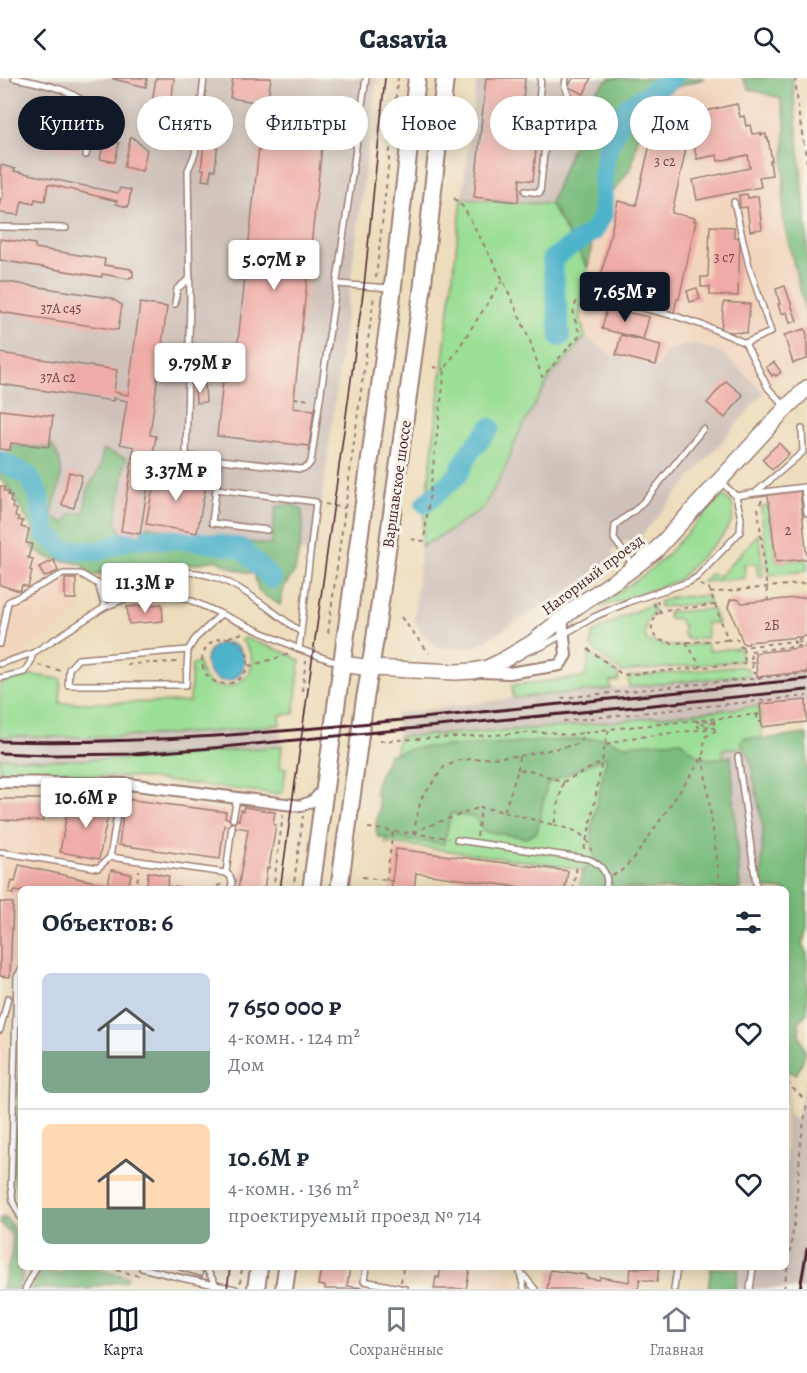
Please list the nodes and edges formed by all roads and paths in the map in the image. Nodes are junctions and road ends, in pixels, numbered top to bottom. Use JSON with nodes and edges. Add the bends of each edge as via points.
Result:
{"nodes":[{"id":1,"x":14,"y":78,"type":"edge"},
{"id":2,"x":204,"y":78,"type":"edge"},
{"id":3,"x":366,"y":78,"type":"edge"},
{"id":4,"x":398,"y":78,"type":"edge"},
{"id":5,"x":417,"y":78,"type":"edge"},
{"id":6,"x":445,"y":78,"type":"edge"},
{"id":7,"x":541,"y":78,"type":"edge"},
{"id":8,"x":566,"y":78,"type":"edge"},
{"id":9,"x":795,"y":78,"type":"edge"},
{"id":10,"x":569,"y":96,"type":"edge"},
{"id":11,"x":86,"y":155,"type":"dead end"},
{"id":12,"x":807,"y":163,"type":"edge"},
{"id":13,"x":525,"y":191,"type":"dead end"},
{"id":14,"x":454,"y":198,"type":"dead end"},
{"id":15,"x":734,"y":202,"type":"dead end"},
{"id":16,"x":0,"y":227,"type":"edge"},
{"id":17,"x":66,"y":228,"type":"dead end"},
{"id":18,"x":190,"y":278,"type":"junction"},
{"id":19,"x":502,"y":280,"type":"junction"},
{"id":20,"x":337,"y":284,"type":"junction"},
{"id":21,"x":375,"y":287,"type":"junction"},
{"id":22,"x":393,"y":289,"type":"junction"},
{"id":23,"x":584,"y":293,"type":"joint"},
{"id":24,"x":175,"y":304,"type":"dead end"},
{"id":25,"x":745,"y":343,"type":"junction"},
{"id":26,"x":433,"y":367,"type":"dead end"},
{"id":27,"x":446,"y":369,"type":"junction"},
{"id":28,"x":807,"y":388,"type":"edge"},
{"id":29,"x":294,"y":398,"type":"dead end"},
{"id":30,"x":305,"y":399,"type":"dead end"},
{"id":31,"x":787,"y":407,"type":"junction"},
{"id":32,"x":703,"y":429,"type":"dead end"},
{"id":33,"x":802,"y":429,"type":"dead end"},
{"id":34,"x":219,"y":460,"type":"junction"},
{"id":35,"x":720,"y":481,"type":"junction"},
{"id":36,"x":216,"y":489,"type":"junction"},
{"id":37,"x":765,"y":492,"type":"junction"},
{"id":38,"x":754,"y":493,"type":"junction"},
{"id":39,"x":735,"y":496,"type":"junction"},
{"id":40,"x":325,"y":504,"type":"dead end"},
{"id":41,"x":345,"y":508,"type":"junction"},
{"id":42,"x":807,"y":513,"type":"edge"},
{"id":43,"x":267,"y":530,"type":"dead end"},
{"id":44,"x":411,"y":539,"type":"dead end"},
{"id":45,"x":635,"y":567,"type":"junction"},
{"id":46,"x":689,"y":582,"type":"junction"},
{"id":47,"x":807,"y":583,"type":"edge"},
{"id":48,"x":98,"y":584,"type":"junction"},
{"id":49,"x":766,"y":587,"type":"junction"},
{"id":50,"x":710,"y":593,"type":"junction"},
{"id":51,"x":0,"y":601,"type":"edge"},
{"id":52,"x":768,"y":601,"type":"dead end"},
{"id":53,"x":8,"y":602,"type":"junction"},
{"id":54,"x":656,"y":602,"type":"dead end"},
{"id":55,"x":715,"y":605,"type":"junction"},
{"id":56,"x":105,"y":607,"type":"junction"},
{"id":57,"x":659,"y":613,"type":"junction"},
{"id":58,"x":221,"y":614,"type":"junction"},
{"id":59,"x":401,"y":617,"type":"dead end"},
{"id":60,"x":562,"y":618,"type":"junction"},
{"id":61,"x":301,"y":632,"type":"junction"},
{"id":62,"x":328,"y":633,"type":"dead end"},
{"id":63,"x":564,"y":634,"type":"junction"},
{"id":64,"x":807,"y":638,"type":"edge"},
{"id":65,"x":728,"y":640,"type":"junction"},
{"id":66,"x":794,"y":641,"type":"junction"},
{"id":67,"x":686,"y":642,"type":"junction"},
{"id":68,"x":0,"y":644,"type":"edge"},
{"id":69,"x":806,"y":645,"type":"edge"},
{"id":70,"x":746,"y":646,"type":"junction"},
{"id":71,"x":299,"y":649,"type":"junction"},
{"id":72,"x":188,"y":650,"type":"junction"},
{"id":73,"x":588,"y":650,"type":"dead end"},
{"id":74,"x":33,"y":653,"type":"junction"},
{"id":75,"x":292,"y":653,"type":"dead end"},
{"id":76,"x":429,"y":653,"type":"dead end"},
{"id":77,"x":514,"y":653,"type":"junction"},
{"id":78,"x":202,"y":660,"type":"junction"},
{"id":79,"x":187,"y":661,"type":"junction"},
{"id":80,"x":753,"y":662,"type":"junction"},
{"id":81,"x":30,"y":663,"type":"junction"},
{"id":82,"x":745,"y":663,"type":"junction"},
{"id":83,"x":0,"y":664,"type":"edge"},
{"id":84,"x":124,"y":664,"type":"dead end"},
{"id":85,"x":342,"y":664,"type":"junction"},
{"id":86,"x":248,"y":666,"type":"junction"},
{"id":87,"x":701,"y":667,"type":"junction"},
{"id":88,"x":371,"y":668,"type":"junction"},
{"id":89,"x":69,"y":669,"type":"junction"},
{"id":90,"x":472,"y":671,"type":"junction"},
{"id":91,"x":757,"y":673,"type":"dead end"},
{"id":92,"x":807,"y":673,"type":"edge"},
{"id":93,"x":0,"y":678,"type":"edge"},
{"id":94,"x":807,"y":696,"type":"edge"},
{"id":95,"x":561,"y":698,"type":"dead end"},
{"id":96,"x":714,"y":718,"type":"junction"},
{"id":97,"x":697,"y":720,"type":"junction"},
{"id":98,"x":563,"y":721,"type":"dead end"},
{"id":99,"x":762,"y":722,"type":"dead end"},
{"id":100,"x":714,"y":728,"type":"junction"},
{"id":101,"x":609,"y":729,"type":"junction"},
{"id":102,"x":585,"y":733,"type":"junction"},
{"id":103,"x":380,"y":741,"type":"dead end"},
{"id":104,"x":605,"y":746,"type":"junction"},
{"id":105,"x":519,"y":756,"type":"junction"},
{"id":106,"x":703,"y":757,"type":"junction"},
{"id":107,"x":738,"y":758,"type":"dead end"},
{"id":108,"x":602,"y":762,"type":"junction"},
{"id":109,"x":518,"y":770,"type":"junction"},
{"id":110,"x":0,"y":782,"type":"edge"},
{"id":111,"x":563,"y":782,"type":"junction"},
{"id":112,"x":325,"y":788,"type":"junction"},
{"id":113,"x":237,"y":798,"type":"junction"},
{"id":114,"x":303,"y":806,"type":"junction"},
{"id":115,"x":481,"y":807,"type":"junction"},
{"id":116,"x":118,"y":809,"type":"dead end"},
{"id":117,"x":284,"y":809,"type":"dead end"},
{"id":118,"x":504,"y":812,"type":"junction"},
{"id":119,"x":234,"y":819,"type":"dead end"},
{"id":120,"x":554,"y":825,"type":"junction"},
{"id":121,"x":232,"y":826,"type":"dead end"},
{"id":122,"x":368,"y":828,"type":"dead end"},
{"id":123,"x":319,"y":829,"type":"junction"},
{"id":124,"x":393,"y":831,"type":"junction"},
{"id":125,"x":412,"y":834,"type":"junction"},
{"id":126,"x":587,"y":839,"type":"junction"},
{"id":127,"x":458,"y":840,"type":"joint"},
{"id":128,"x":476,"y":842,"type":"junction"},
{"id":129,"x":0,"y":852,"type":"edge"},
{"id":130,"x":110,"y":857,"type":"junction"},
{"id":131,"x":581,"y":858,"type":"junction"},
{"id":132,"x":592,"y":860,"type":"junction"},
{"id":133,"x":140,"y":868,"type":"dead end"},
{"id":134,"x":226,"y":873,"type":"junction"},
{"id":135,"x":607,"y":876,"type":"junction"},
{"id":136,"x":362,"y":877,"type":"dead end"},
{"id":137,"x":387,"y":880,"type":"junction"},
{"id":138,"x":392,"y":881,"type":"dead end"},
{"id":139,"x":137,"y":886,"type":"edge"},
{"id":140,"x":232,"y":886,"type":"edge"},
{"id":141,"x":274,"y":886,"type":"edge"},
{"id":142,"x":293,"y":886,"type":"edge"},
{"id":143,"x":312,"y":886,"type":"edge"},
{"id":144,"x":340,"y":886,"type":"edge"},
{"id":145,"x":386,"y":886,"type":"edge"},
{"id":146,"x":574,"y":886,"type":"edge"},
{"id":147,"x":607,"y":886,"type":"edge"},
{"id":148,"x":720,"y":886,"type":"edge"},
{"id":149,"x":756,"y":886,"type":"edge"},
{"id":150,"x":18,"y":975,"type":"edge"},
{"id":151,"x":0,"y":998,"type":"edge"},
{"id":152,"x":8,"y":998,"type":"junction"},
{"id":153,"x":16,"y":999,"type":"junction"},
{"id":154,"x":0,"y":1030,"type":"edge"},
{"id":155,"x":789,"y":1085,"type":"edge"},
{"id":156,"x":807,"y":1099,"type":"edge"},
{"id":157,"x":807,"y":1103,"type":"edge"},
{"id":158,"x":18,"y":1212,"type":"edge"},
{"id":159,"x":789,"y":1257,"type":"edge"},
{"id":160,"x":35,"y":1270,"type":"edge"},
{"id":161,"x":151,"y":1270,"type":"edge"},
{"id":162,"x":207,"y":1270,"type":"edge"},
{"id":163,"x":242,"y":1270,"type":"edge"},
{"id":164,"x":259,"y":1270,"type":"edge"},
{"id":165,"x":287,"y":1270,"type":"edge"},
{"id":166,"x":366,"y":1270,"type":"edge"},
{"id":167,"x":403,"y":1270,"type":"edge"},
{"id":168,"x":519,"y":1270,"type":"edge"},
{"id":169,"x":520,"y":1270,"type":"edge"},
{"id":170,"x":677,"y":1270,"type":"edge"},
{"id":171,"x":753,"y":1270,"type":"edge"},
{"id":172,"x":787,"y":1270,"type":"edge"},
{"id":173,"x":216,"y":1285,"type":"junction"},
{"id":174,"x":402,"y":1288,"type":"edge"},
{"id":175,"x":25,"y":1289,"type":"edge"},
{"id":176,"x":237,"y":1289,"type":"edge"},
{"id":177,"x":256,"y":1289,"type":"edge"},
{"id":178,"x":284,"y":1289,"type":"edge"},
{"id":179,"x":524,"y":1289,"type":"edge"},
{"id":180,"x":536,"y":1289,"type":"edge"},
{"id":181,"x":674,"y":1289,"type":"edge"},
{"id":182,"x":750,"y":1289,"type":"edge"},
{"id":183,"x":784,"y":1289,"type":"edge"}],
"edges":[{"from":1,"to":11,"type":"lane","via":[[80,98],[92,112]]},
{"from":2,"to":18,"type":"lane","via":[[195,154],[188,170]]},
{"from":3,"to":20,"type":"lane"},
{"from":4,"to":21,"type":"path"},
{"from":5,"to":22,"type":"main road","name":"Варшавское шоссе"},
{"from":6,"to":88,"type":"main road","name":"Варшавское шоссе","via":[[422,292]]},
{"from":7,"to":13,"type":"lane","via":[[537,126],[545,145],[540,193]]},
{"from":8,"to":10,"type":"lane"},
{"from":9,"to":12,"type":"path"},
{"from":14,"to":19,"type":"path","via":[[464,208]]},
{"from":15,"to":25,"type":"lane","via":[[749,266],[771,332]]},
{"from":16,"to":17,"type":"lane"},
{"from":18,"to":24,"type":"lane","via":[[177,289]]},
{"from":18,"to":34,"type":"lane","via":[[186,456]]},
{"from":19,"to":23,"type":"path","via":[[543,377],[580,335],[573,314],[578,292]]},
{"from":19,"to":27,"type":"path"},
{"from":20,"to":21,"type":"lane"},
{"from":20,"to":34,"type":"lane","via":[[311,462],[301,469]]},
{"from":21,"to":22,"type":"lane"},
{"from":21,"to":41,"type":"path"},
{"from":22,"to":85,"type":"main road","name":"Варшавское шоссе"},
{"from":23,"to":25,"type":"lane","via":[[675,316]]},
{"from":25,"to":31,"type":"lane","via":[[768,388]]},
{"from":26,"to":27,"type":"path"},
{"from":27,"to":44,"type":"path","via":[[424,541]]},
{"from":28,"to":31,"type":"street","name":"Нагорный проезд"},
{"from":29,"to":30,"type":"path"},
{"from":31,"to":35,"type":"street","name":"Нагорный проезд"},
{"from":32,"to":45,"type":"lane","via":[[648,497],[615,525],[614,539]]},
{"from":33,"to":38,"type":"lane","via":[[803,452]]},
{"from":34,"to":36,"type":"lane"},
{"from":35,"to":39,"type":"lane"},
{"from":35,"to":45,"type":"street","name":"Нагорный проезд"},
{"from":36,"to":43,"type":"lane","via":[[212,523]]},
{"from":36,"to":61,"type":"lane","via":[[316,502]]},
{"from":37,"to":38,"type":"lane"},
{"from":37,"to":42,"type":"lane","via":[[804,487]]},
{"from":37,"to":49,"type":"path","via":[[758,507]]},
{"from":38,"to":39,"type":"lane"},
{"from":39,"to":46,"type":"lane","via":[[740,532]]},
{"from":40,"to":41,"type":"path"},
{"from":41,"to":62,"type":"path"},
{"from":45,"to":60,"type":"street","name":"Нагорный проезд"},
{"from":46,"to":50,"type":"path","via":[[709,588]]},
{"from":46,"to":63,"type":"lane","via":[[631,600]]},
{"from":47,"to":49,"type":"path"},
{"from":48,"to":53,"type":"lane","via":[[81,574],[63,574]]},
{"from":48,"to":56,"type":"lane"},
{"from":48,"to":61,"type":"lane","via":[[168,573],[192,572],[215,577],[238,588]]},
{"from":49,"to":50,"type":"path"},
{"from":49,"to":52,"type":"path"},
{"from":50,"to":55,"type":"path"},
{"from":51,"to":53,"type":"lane"},
{"from":53,"to":68,"type":"lane"},
{"from":54,"to":57,"type":"path"},
{"from":55,"to":57,"type":"path"},
{"from":55,"to":65,"type":"path"},
{"from":56,"to":58,"type":"lane","via":[[137,594],[170,591]]},
{"from":56,"to":74,"type":"lane"},
{"from":57,"to":67,"type":"path","via":[[652,623],[658,640]]},
{"from":58,"to":71,"type":"lane"},
{"from":58,"to":72,"type":"lane"},
{"from":59,"to":76,"type":"path"},
{"from":60,"to":63,"type":"street"},
{"from":60,"to":77,"type":"street","name":"Нагорный проезд"},
{"from":61,"to":71,"type":"lane"},
{"from":63,"to":77,"type":"lane","via":[[541,647]]},
{"from":63,"to":90,"type":"street","via":[[566,655],[560,665],[509,673]]},
{"from":64,"to":66,"type":"path"},
{"from":65,"to":67,"type":"path"},
{"from":65,"to":70,"type":"path","via":[[737,639],[741,647]]},
{"from":66,"to":69,"type":"path"},
{"from":66,"to":70,"type":"path"},
{"from":67,"to":87,"type":"path"},
{"from":69,"to":80,"type":"path","via":[[750,651]]},
{"from":70,"to":82,"type":"path"},
{"from":71,"to":85,"type":"lane"},
{"from":72,"to":79,"type":"lane"},
{"from":72,"to":89,"type":"lane","via":[[78,659]]},
{"from":73,"to":87,"type":"path","via":[[623,675]]},
{"from":74,"to":81,"type":"lane"},
{"from":74,"to":83,"type":"lane"},
{"from":75,"to":86,"type":"path"},
{"from":77,"to":90,"type":"street","name":"Нагорный проезд","via":[[487,668]]},
{"from":78,"to":79,"type":"path"},
{"from":78,"to":86,"type":"path","via":[[206,675],[218,683],[233,683]]},
{"from":78,"to":86,"type":"path","via":[[212,642],[226,638],[244,648]]},
{"from":79,"to":84,"type":"path"},
{"from":79,"to":89,"type":"lane","via":[[186,685],[68,685]]},
{"from":80,"to":82,"type":"path"},
{"from":80,"to":91,"type":"path","via":[[753,673]]},
{"from":81,"to":89,"type":"path"},
{"from":81,"to":93,"type":"lane","via":[[24,672]]},
{"from":82,"to":87,"type":"path"},
{"from":85,"to":88,"type":"street","name":"Нагорный проезд"},
{"from":85,"to":112,"type":"main road","name":"Варшавское шоссе"},
{"from":88,"to":90,"type":"street","name":"Нагорный проезд"},
{"from":88,"to":144,"type":"main road","name":"Варшавское шоссе"},
{"from":92,"to":95,"type":"path"},
{"from":94,"to":98,"type":"path"},
{"from":96,"to":97,"type":"path"},
{"from":96,"to":99,"type":"path","via":[[759,714],[758,722]]},
{"from":96,"to":100,"type":"path"},
{"from":97,"to":100,"type":"path","via":[[712,720],[698,727]]},
{"from":97,"to":101,"type":"path"},
{"from":100,"to":104,"type":"path","via":[[630,738]]},
{"from":100,"to":106,"type":"path","via":[[705,737]]},
{"from":101,"to":102,"type":"path"},
{"from":101,"to":104,"type":"path"},
{"from":102,"to":103,"type":"path"},
{"from":102,"to":105,"type":"path","via":[[578,744]]},
{"from":104,"to":108,"type":"path"},
{"from":105,"to":109,"type":"path"},
{"from":105,"to":125,"type":"path","via":[[459,760],[444,767],[421,799]]},
{"from":106,"to":135,"type":"path","via":[[635,857],[619,873]]},
{"from":106,"to":148,"type":"path"},
{"from":107,"to":149,"type":"lane"},
{"from":108,"to":111,"type":"path"},
{"from":108,"to":126,"type":"path"},
{"from":109,"to":111,"type":"path","via":[[534,771]]},
{"from":109,"to":118,"type":"path"},
{"from":110,"to":113,"type":"street","via":[[128,784]]},
{"from":111,"to":120,"type":"path"},
{"from":112,"to":114,"type":"street"},
{"from":112,"to":123,"type":"main road","name":"Варшавское шоссе"},
{"from":113,"to":114,"type":"street"},
{"from":113,"to":119,"type":"lane"},
{"from":114,"to":123,"type":"street","via":[[312,813]]},
{"from":114,"to":142,"type":"path"},
{"from":115,"to":118,"type":"path"},
{"from":115,"to":125,"type":"path"},
{"from":115,"to":128,"type":"path"},
{"from":116,"to":130,"type":"lane"},
{"from":117,"to":141,"type":"path"},
{"from":118,"to":120,"type":"path"},
{"from":120,"to":126,"type":"path"},
{"from":121,"to":134,"type":"lane"},
{"from":122,"to":124,"type":"path"},
{"from":123,"to":143,"type":"main road","name":"Варшавское шоссе"},
{"from":124,"to":125,"type":"path"},
{"from":124,"to":137,"type":"path"},
{"from":125,"to":127,"type":"path"},
{"from":126,"to":131,"type":"path"},
{"from":126,"to":132,"type":"path"},
{"from":127,"to":128,"type":"lane"},
{"from":128,"to":131,"type":"lane"},
{"from":129,"to":130,"type":"lane","via":[[98,868]]},
{"from":130,"to":134,"type":"lane"},
{"from":131,"to":132,"type":"lane"},
{"from":131,"to":146,"type":"path"},
{"from":132,"to":135,"type":"lane"},
{"from":133,"to":139,"type":"path"},
{"from":134,"to":140,"type":"lane","via":[[231,876]]},
{"from":135,"to":147,"type":"lane"},
{"from":136,"to":137,"type":"path"},
{"from":137,"to":138,"type":"path"},
{"from":137,"to":145,"type":"path"},
{"from":150,"to":153,"type":"lane"},
{"from":151,"to":152,"type":"lane"},
{"from":152,"to":153,"type":"lane"},
{"from":152,"to":154,"type":"lane"},
{"from":153,"to":158,"type":"lane","via":[[11,1186]]},
{"from":155,"to":156,"type":"path"},
{"from":157,"to":159,"type":"path"},
{"from":160,"to":175,"type":"lane"},
{"from":161,"to":173,"type":"lane"},
{"from":162,"to":173,"type":"lane"},
{"from":163,"to":176,"type":"path"},
{"from":164,"to":177,"type":"main road"},
{"from":165,"to":178,"type":"main road"},
{"from":166,"to":174,"type":"lane","via":[[364,1281]]},
{"from":167,"to":174,"type":"path"},
{"from":168,"to":179,"type":"lane"},
{"from":169,"to":180,"type":"lane"},
{"from":170,"to":181,"type":"lane"},
{"from":171,"to":182,"type":"lane"},
{"from":172,"to":183,"type":"path"},
{"from":173,"to":176,"type":"lane"}]}
